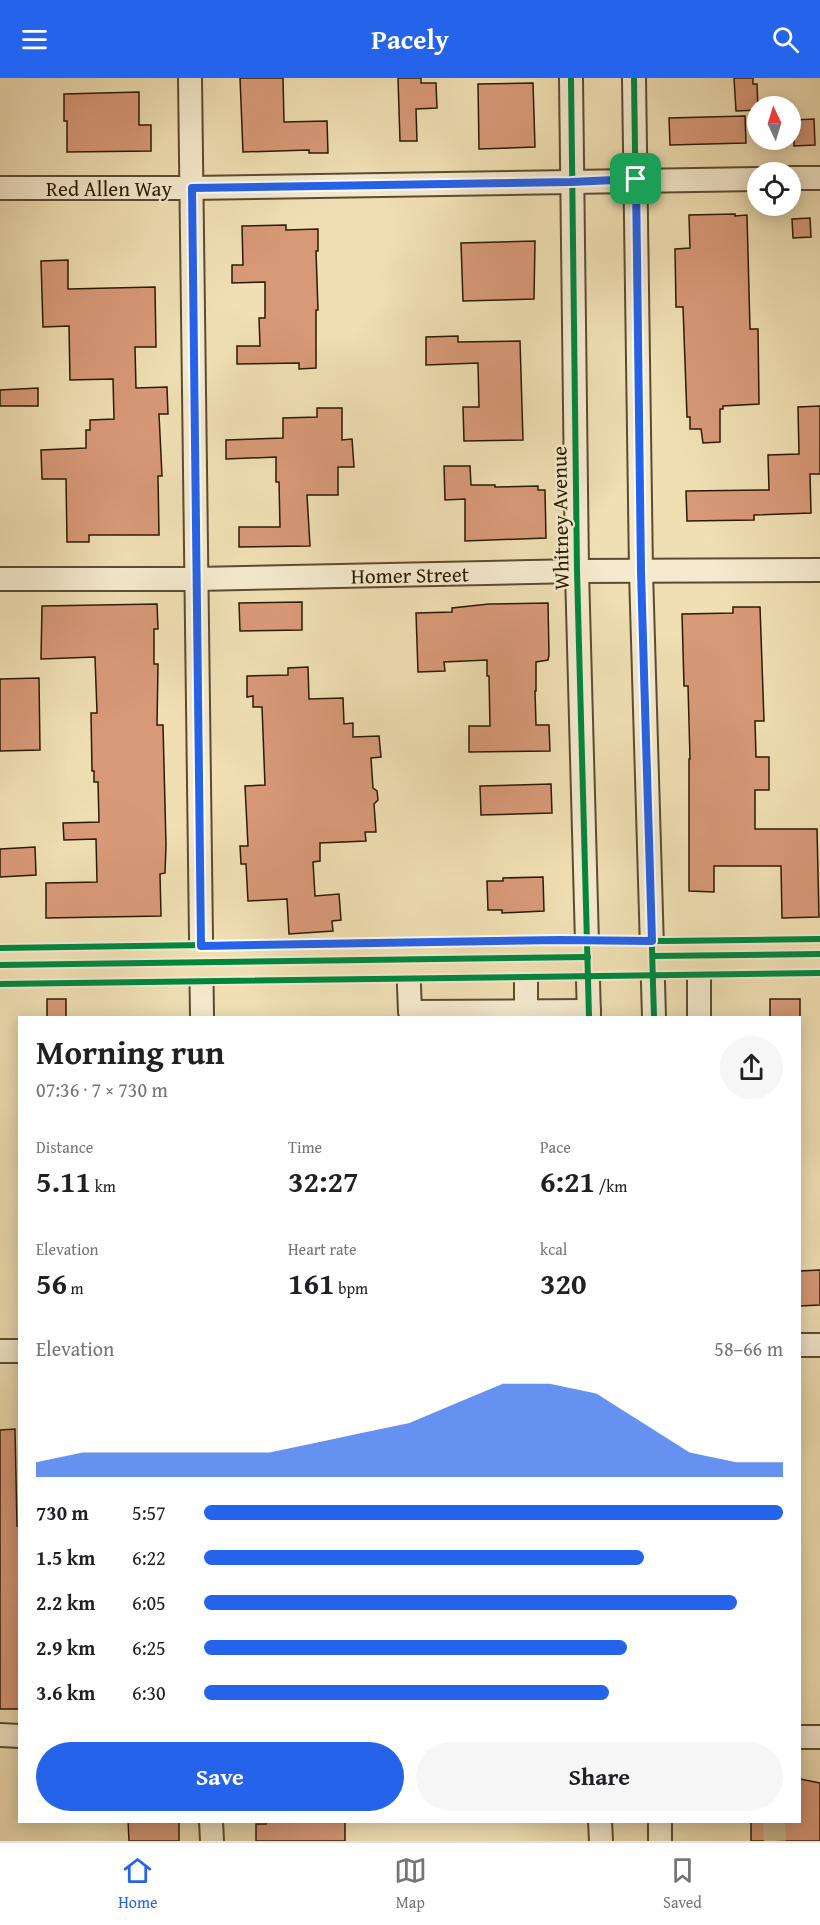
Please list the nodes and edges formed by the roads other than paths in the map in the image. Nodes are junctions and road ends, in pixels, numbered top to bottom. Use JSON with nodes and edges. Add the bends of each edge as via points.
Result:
{"nodes":[{"id":1,"x":190,"y":78,"type":"edge"},
{"id":2,"x":571,"y":78,"type":"edge"},
{"id":3,"x":634,"y":78,"type":"edge"},
{"id":4,"x":801,"y":178,"type":"edge"},
{"id":5,"x":820,"y":178,"type":"edge"},
{"id":6,"x":636,"y":179,"type":"junction"},
{"id":7,"x":747,"y":179,"type":"edge"},
{"id":8,"x":571,"y":182,"type":"junction"},
{"id":9,"x":0,"y":188,"type":"edge"},
{"id":10,"x":192,"y":188,"type":"junction"},
{"id":11,"x":820,"y":570,"type":"edge"},
{"id":12,"x":577,"y":571,"type":"junction"},
{"id":13,"x":641,"y":572,"type":"junction"},
{"id":14,"x":0,"y":579,"type":"edge"},
{"id":15,"x":196,"y":579,"type":"junction"},
{"id":16,"x":820,"y":954,"type":"edge"},
{"id":17,"x":652,"y":956,"type":"junction"},
{"id":18,"x":699,"y":956,"type":"junction"},
{"id":19,"x":588,"y":957,"type":"junction"},
{"id":20,"x":526,"y":958,"type":"junction"},
{"id":21,"x":408,"y":960,"type":"junction"},
{"id":22,"x":201,"y":962,"type":"junction"},
{"id":23,"x":0,"y":965,"type":"edge"},
{"id":24,"x":526,"y":1014,"type":"edge"},
{"id":25,"x":589,"y":1014,"type":"edge"},
{"id":26,"x":202,"y":1016,"type":"edge"},
{"id":27,"x":654,"y":1016,"type":"edge"},
{"id":28,"x":699,"y":1016,"type":"edge"},
{"id":29,"x":801,"y":1345,"type":"edge"},
{"id":30,"x":820,"y":1345,"type":"edge"},
{"id":31,"x":0,"y":1351,"type":"edge"},
{"id":32,"x":18,"y":1351,"type":"edge"},
{"id":33,"x":0,"y":1735,"type":"edge"},
{"id":34,"x":18,"y":1736,"type":"edge"},
{"id":35,"x":801,"y":1737,"type":"edge"},
{"id":36,"x":820,"y":1737,"type":"edge"},
{"id":37,"x":212,"y":1823,"type":"edge"},
{"id":38,"x":600,"y":1823,"type":"edge"},
{"id":39,"x":660,"y":1823,"type":"edge"},
{"id":40,"x":212,"y":1841,"type":"edge"},
{"id":41,"x":601,"y":1841,"type":"edge"},
{"id":42,"x":660,"y":1841,"type":"edge"}],
"edges":[{"from":1,"to":10,"type":"street"},
{"from":2,"to":8,"type":"street","name":"Whitney Avenue"},
{"from":3,"to":6,"type":"street"},
{"from":4,"to":5,"type":"street"},
{"from":6,"to":7,"type":"street","name":"Red Allen Way"},
{"from":6,"to":8,"type":"street","name":"Red Allen Way"},
{"from":6,"to":13,"type":"street"},
{"from":8,"to":10,"type":"street","name":"Red Allen Way"},
{"from":8,"to":12,"type":"street","name":"Whitney Avenue"},
{"from":9,"to":10,"type":"street","name":"Red Allen Way"},
{"from":10,"to":15,"type":"street"},
{"from":11,"to":13,"type":"street","name":"Homer Street"},
{"from":12,"to":13,"type":"street","name":"Homer Street"},
{"from":12,"to":15,"type":"street","name":"Homer Street"},
{"from":12,"to":19,"type":"street","name":"Whitney Avenue"},
{"from":13,"to":17,"type":"street"},
{"from":14,"to":15,"type":"street","name":"Homer Street"},
{"from":15,"to":22,"type":"street"},
{"from":16,"to":18,"type":"main road"},
{"from":17,"to":18,"type":"main road"},
{"from":17,"to":19,"type":"main road"},
{"from":17,"to":27,"type":"street"},
{"from":18,"to":28,"type":"street"},
{"from":19,"to":20,"type":"main road"},
{"from":19,"to":25,"type":"street","name":"Whitney Avenue"},
{"from":20,"to":21,"type":"main road"},
{"from":20,"to":24,"type":"street"},
{"from":21,"to":22,"type":"main road"},
{"from":21,"to":24,"type":"street","via":[[410,1012]]},
{"from":22,"to":23,"type":"main road"},
{"from":22,"to":26,"type":"street"},
{"from":24,"to":25,"type":"street"},
{"from":29,"to":30,"type":"street"},
{"from":31,"to":32,"type":"street"},
{"from":33,"to":34,"type":"street"},
{"from":35,"to":36,"type":"street"},
{"from":37,"to":40,"type":"street"},
{"from":38,"to":41,"type":"street"},
{"from":39,"to":42,"type":"street"}]}
